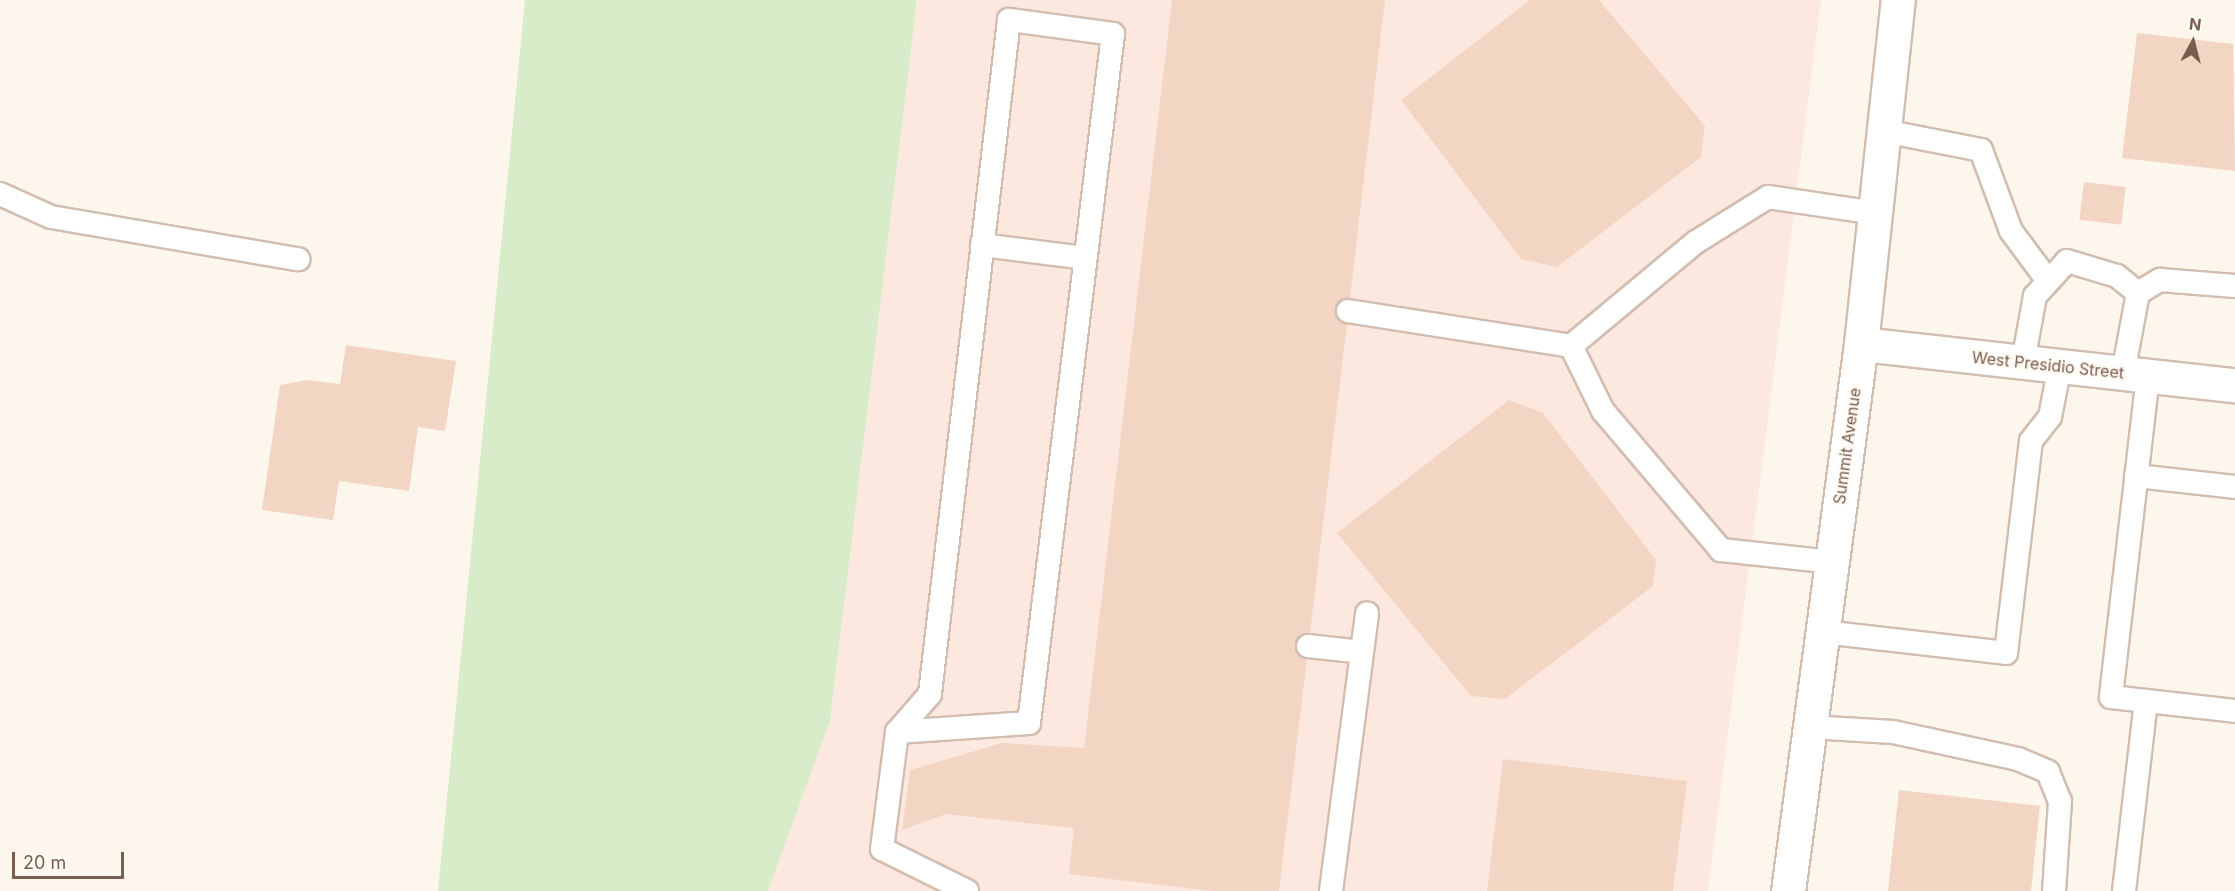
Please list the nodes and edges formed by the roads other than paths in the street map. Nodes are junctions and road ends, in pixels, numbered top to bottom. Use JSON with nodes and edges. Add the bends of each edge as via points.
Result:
{"nodes":[{"id":1,"x":1898,"y":0,"type":"edge"},
{"id":2,"x":1884,"y":131,"type":"junction"},
{"id":3,"x":0,"y":194,"type":"edge"},
{"id":4,"x":1875,"y":213,"type":"junction"},
{"id":5,"x":982,"y":245,"type":"junction"},
{"id":6,"x":1085,"y":258,"type":"junction"},
{"id":7,"x":298,"y":259,"type":"dead end"},
{"id":8,"x":2046,"y":278,"type":"junction"},
{"id":9,"x":2235,"y":286,"type":"edge"},
{"id":10,"x":2138,"y":292,"type":"junction"},
{"id":11,"x":1348,"y":311,"type":"dead end"},
{"id":12,"x":1861,"y":344,"type":"junction"},
{"id":13,"x":1571,"y":346,"type":"junction"},
{"id":14,"x":2023,"y":362,"type":"junction"},
{"id":15,"x":2060,"y":366,"type":"junction"},
{"id":16,"x":2135,"y":374,"type":"junction"},
{"id":17,"x":2235,"y":385,"type":"edge"},
{"id":18,"x":2136,"y":476,"type":"junction"},
{"id":19,"x":2235,"y":487,"type":"edge"},
{"id":20,"x":1832,"y":562,"type":"junction"},
{"id":21,"x":1367,"y":613,"type":"dead end"},
{"id":22,"x":1823,"y":632,"type":"junction"},
{"id":23,"x":1308,"y":645,"type":"dead end"},
{"id":24,"x":1362,"y":652,"type":"junction"},
{"id":25,"x":2146,"y":701,"type":"junction"},
{"id":26,"x":2235,"y":711,"type":"edge"},
{"id":27,"x":1810,"y":727,"type":"junction"},
{"id":28,"x":897,"y":732,"type":"junction"},
{"id":29,"x":967,"y":891,"type":"edge"},
{"id":30,"x":1331,"y":891,"type":"edge"},
{"id":31,"x":1788,"y":891,"type":"edge"},
{"id":32,"x":2054,"y":891,"type":"edge"},
{"id":33,"x":2124,"y":891,"type":"edge"}],
"edges":[{"from":1,"to":2,"type":"main road","name":"Summit Avenue"},
{"from":2,"to":4,"type":"main road","name":"Summit Avenue"},
{"from":2,"to":8,"type":"lane","via":[[1981,150],[2011,231]]},
{"from":3,"to":7,"type":"lane","via":[[51,217]]},
{"from":4,"to":12,"type":"main road","name":"Summit Avenue"},
{"from":4,"to":13,"type":"lane","via":[[1768,197],[1696,242]]},
{"from":5,"to":6,"type":"lane"},
{"from":5,"to":6,"type":"lane","via":[[1009,20],[1113,34]]},
{"from":5,"to":28,"type":"lane","via":[[930,694]]},
{"from":6,"to":28,"type":"lane","via":[[1029,723]]},
{"from":8,"to":10,"type":"lane","via":[[2067,261],[2086,262]]},
{"from":8,"to":14,"type":"lane","via":[[2035,296]]},
{"from":9,"to":10,"type":"lane","via":[[2160,280]]},
{"from":10,"to":16,"type":"lane"},
{"from":11,"to":13,"type":"lane"},
{"from":12,"to":14,"type":"main road","name":"West Presidio Street"},
{"from":12,"to":20,"type":"main road","name":"Summit Avenue"},
{"from":13,"to":20,"type":"lane","via":[[1603,411],[1721,550]]},
{"from":14,"to":15,"type":"main road","name":"West Presidio Street"},
{"from":15,"to":16,"type":"main road","name":"West Presidio Street"},
{"from":15,"to":22,"type":"lane","via":[[2050,417],[2031,441],[2006,653]]},
{"from":16,"to":17,"type":"main road","name":"West Presidio Street"},
{"from":16,"to":18,"type":"lane"},
{"from":18,"to":19,"type":"lane"},
{"from":18,"to":25,"type":"lane","via":[[2111,697]]},
{"from":20,"to":22,"type":"main road","name":"Summit Avenue"},
{"from":21,"to":24,"type":"lane"},
{"from":22,"to":27,"type":"main road","name":"Summit Avenue"},
{"from":23,"to":24,"type":"lane"},
{"from":24,"to":30,"type":"lane"},
{"from":25,"to":26,"type":"lane"},
{"from":25,"to":33,"type":"lane"},
{"from":27,"to":31,"type":"main road","name":"Summit Avenue"},
{"from":27,"to":32,"type":"lane","via":[[1893,732],[2018,759],[2048,772],[2060,801]]},
{"from":28,"to":29,"type":"lane","via":[[882,849]]}]}
